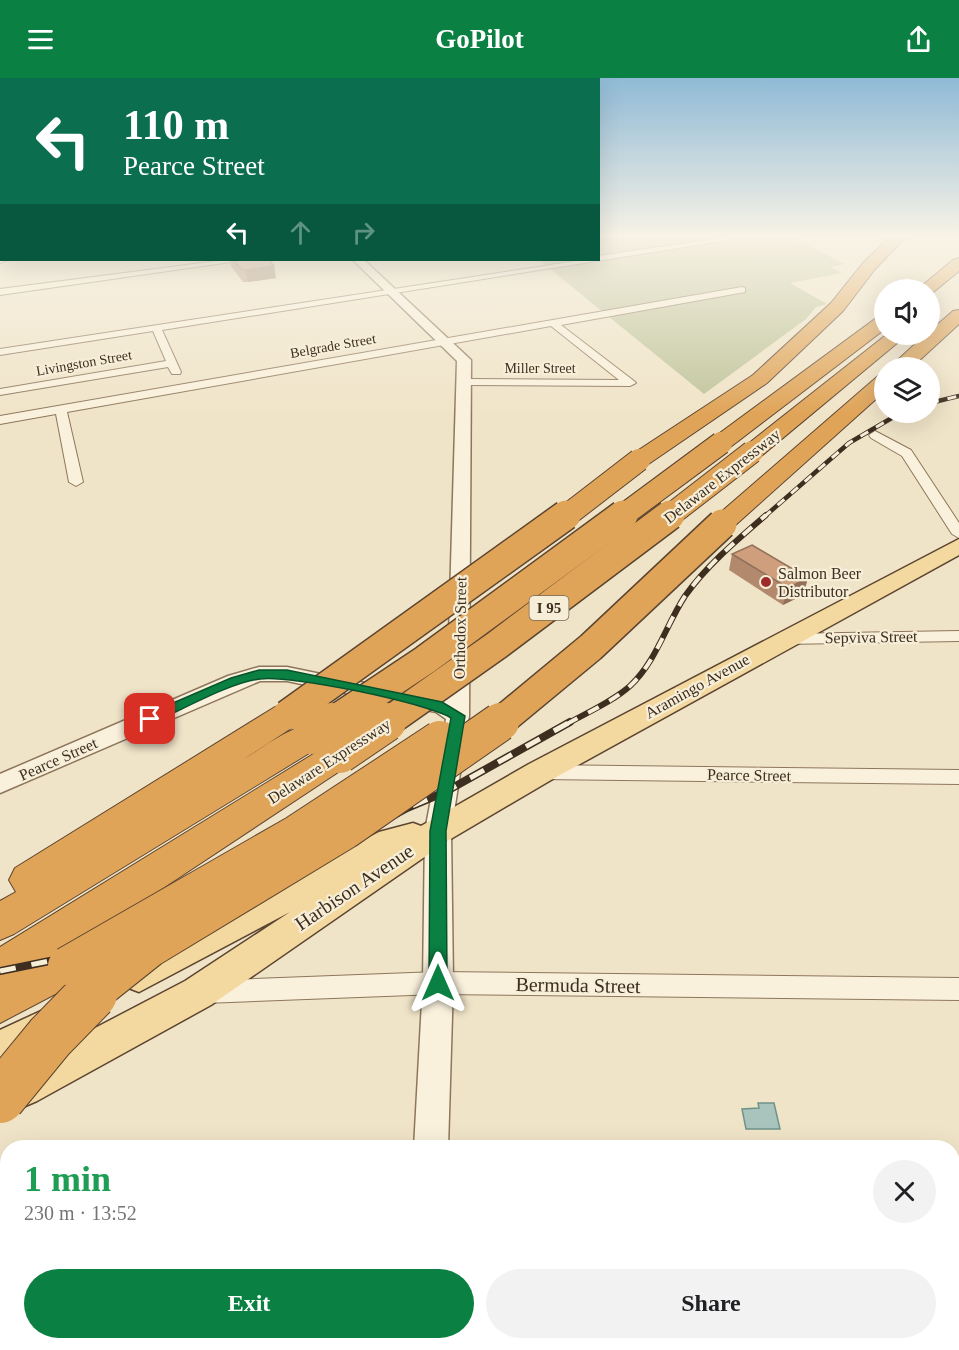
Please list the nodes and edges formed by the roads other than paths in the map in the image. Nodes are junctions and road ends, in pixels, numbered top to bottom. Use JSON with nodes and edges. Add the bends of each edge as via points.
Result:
{"nodes":[{"id":1,"x":358,"y":296,"type":"edge"},
{"id":2,"x":398,"y":296,"type":"edge"},
{"id":3,"x":706,"y":296,"type":"edge"},
{"id":4,"x":845,"y":296,"type":"edge"},
{"id":5,"x":959,"y":315,"type":"edge"},
{"id":6,"x":553,"y":323,"type":"junction"},
{"id":7,"x":156,"y":328,"type":"junction"},
{"id":8,"x":874,"y":328,"type":"edge"},
{"id":9,"x":959,"y":338,"type":"edge"},
{"id":10,"x":446,"y":342,"type":"junction"},
{"id":11,"x":886,"y":345,"type":"edge"},
{"id":12,"x":0,"y":352,"type":"edge"},
{"id":13,"x":911,"y":357,"type":"edge"},
{"id":14,"x":930,"y":357,"type":"edge"},
{"id":15,"x":172,"y":363,"type":"junction"},
{"id":16,"x":465,"y":382,"type":"junction"},
{"id":17,"x":184,"y":387,"type":"junction"},
{"id":18,"x":874,"y":390,"type":"edge"},
{"id":19,"x":0,"y":392,"type":"edge"},
{"id":20,"x":874,"y":395,"type":"edge"},
{"id":21,"x":61,"y":410,"type":"junction"},
{"id":22,"x":844,"y":417,"type":"junction"},
{"id":23,"x":0,"y":420,"type":"edge"},
{"id":24,"x":875,"y":435,"type":"dead end"},
{"id":25,"x":76,"y":482,"type":"dead end"},
{"id":26,"x":722,"y":524,"type":"junction"},
{"id":27,"x":959,"y":534,"type":"edge"},
{"id":28,"x":959,"y":546,"type":"edge"},
{"id":29,"x":959,"y":636,"type":"edge"},
{"id":30,"x":783,"y":639,"type":"junction"},
{"id":31,"x":458,"y":716,"type":"junction"},
{"id":32,"x":313,"y":735,"type":"junction"},
{"id":33,"x":540,"y":772,"type":"junction"},
{"id":34,"x":959,"y":777,"type":"edge"},
{"id":35,"x":0,"y":784,"type":"edge"},
{"id":36,"x":438,"y":831,"type":"junction"},
{"id":37,"x":9,"y":906,"type":"edge"},
{"id":38,"x":0,"y":969,"type":"edge"},
{"id":39,"x":438,"y":983,"type":"junction"},
{"id":40,"x":959,"y":989,"type":"edge"},
{"id":41,"x":198,"y":993,"type":"junction"},
{"id":42,"x":0,"y":1003,"type":"edge"},
{"id":43,"x":0,"y":1052,"type":"edge"},
{"id":44,"x":0,"y":1099,"type":"edge"},
{"id":45,"x":431,"y":1140,"type":"edge"}],
"edges":[{"from":1,"to":7,"type":"street"},
{"from":2,"to":10,"type":"street","name":"Orthodox Street"},
{"from":3,"to":6,"type":"street","name":"Belgrade Street"},
{"from":4,"to":32,"type":"highway","bridge":true,"via":[[760,379],[639,460],[510,558]]},
{"from":5,"to":13,"type":"highway"},
{"from":6,"to":10,"type":"street","name":"Belgrade Street"},
{"from":6,"to":16,"type":"street","name":"Miller Street","via":[[630,383]]},
{"from":7,"to":12,"type":"street"},
{"from":7,"to":15,"type":"street"},
{"from":8,"to":32,"type":"highway","name":"Delaware Expressway","number":"I 95","bridge":true,"via":[[425,660]]},
{"from":9,"to":14,"type":"highway"},
{"from":10,"to":16,"type":"street","name":"Orthodox Street","via":[[464,360]]},
{"from":10,"to":17,"type":"street","name":"Belgrade Street"},
{"from":11,"to":32,"type":"highway","name":"Delaware Expressway","number":"I 95","bridge":true,"via":[[602,569],[408,709]]},
{"from":15,"to":17,"type":"street"},
{"from":15,"to":19,"type":"street","name":"Livingston Street"},
{"from":16,"to":31,"type":"street","name":"Orthodox Street"},
{"from":17,"to":21,"type":"street","name":"Belgrade Street"},
{"from":18,"to":22,"type":"highway"},
{"from":20,"to":22,"type":"highway"},
{"from":21,"to":23,"type":"street","name":"Belgrade Street"},
{"from":21,"to":25,"type":"street"},
{"from":22,"to":26,"type":"highway"},
{"from":24,"to":27,"type":"street","via":[[907,453]]},
{"from":26,"to":42,"type":"highway","bridge":true,"via":[[461,726],[297,834]]},
{"from":26,"to":44,"type":"highway","bridge":true,"via":[[600,639],[502,721],[345,830],[150,948],[94,992],[50,1037]]},
{"from":28,"to":30,"type":"main road","name":"Aramingo Avenue"},
{"from":29,"to":30,"type":"street","name":"Sepviva Street"},
{"from":30,"to":33,"type":"main road","name":"Aramingo Avenue"},
{"from":31,"to":35,"type":"street","name":"Pearce Street","via":[[442,706],[387,694],[287,674],[259,674]]},
{"from":31,"to":36,"type":"street","name":"Orthodox Street"},
{"from":32,"to":37,"type":"highway","name":"Delaware Expressway","number":"I 95"},
{"from":32,"to":38,"type":"highway","name":"Delaware Expressway","number":"I 95","via":[[47,942]]},
{"from":33,"to":34,"type":"street","name":"Pearce Street"},
{"from":33,"to":36,"type":"main road","name":"Aramingo Avenue"},
{"from":36,"to":39,"type":"street","name":"Orthodox Street"},
{"from":36,"to":41,"type":"main road","name":"Harbison Avenue"},
{"from":36,"to":43,"type":"main road","name":"Harbison Avenue","via":[[392,841]]},
{"from":39,"to":40,"type":"street","name":"Bermuda Street"},
{"from":39,"to":41,"type":"street","name":"Bermuda Street"},
{"from":39,"to":45,"type":"street","name":"Orthodox Street"},
{"from":41,"to":44,"type":"main road","name":"Harbison Avenue"}]}
